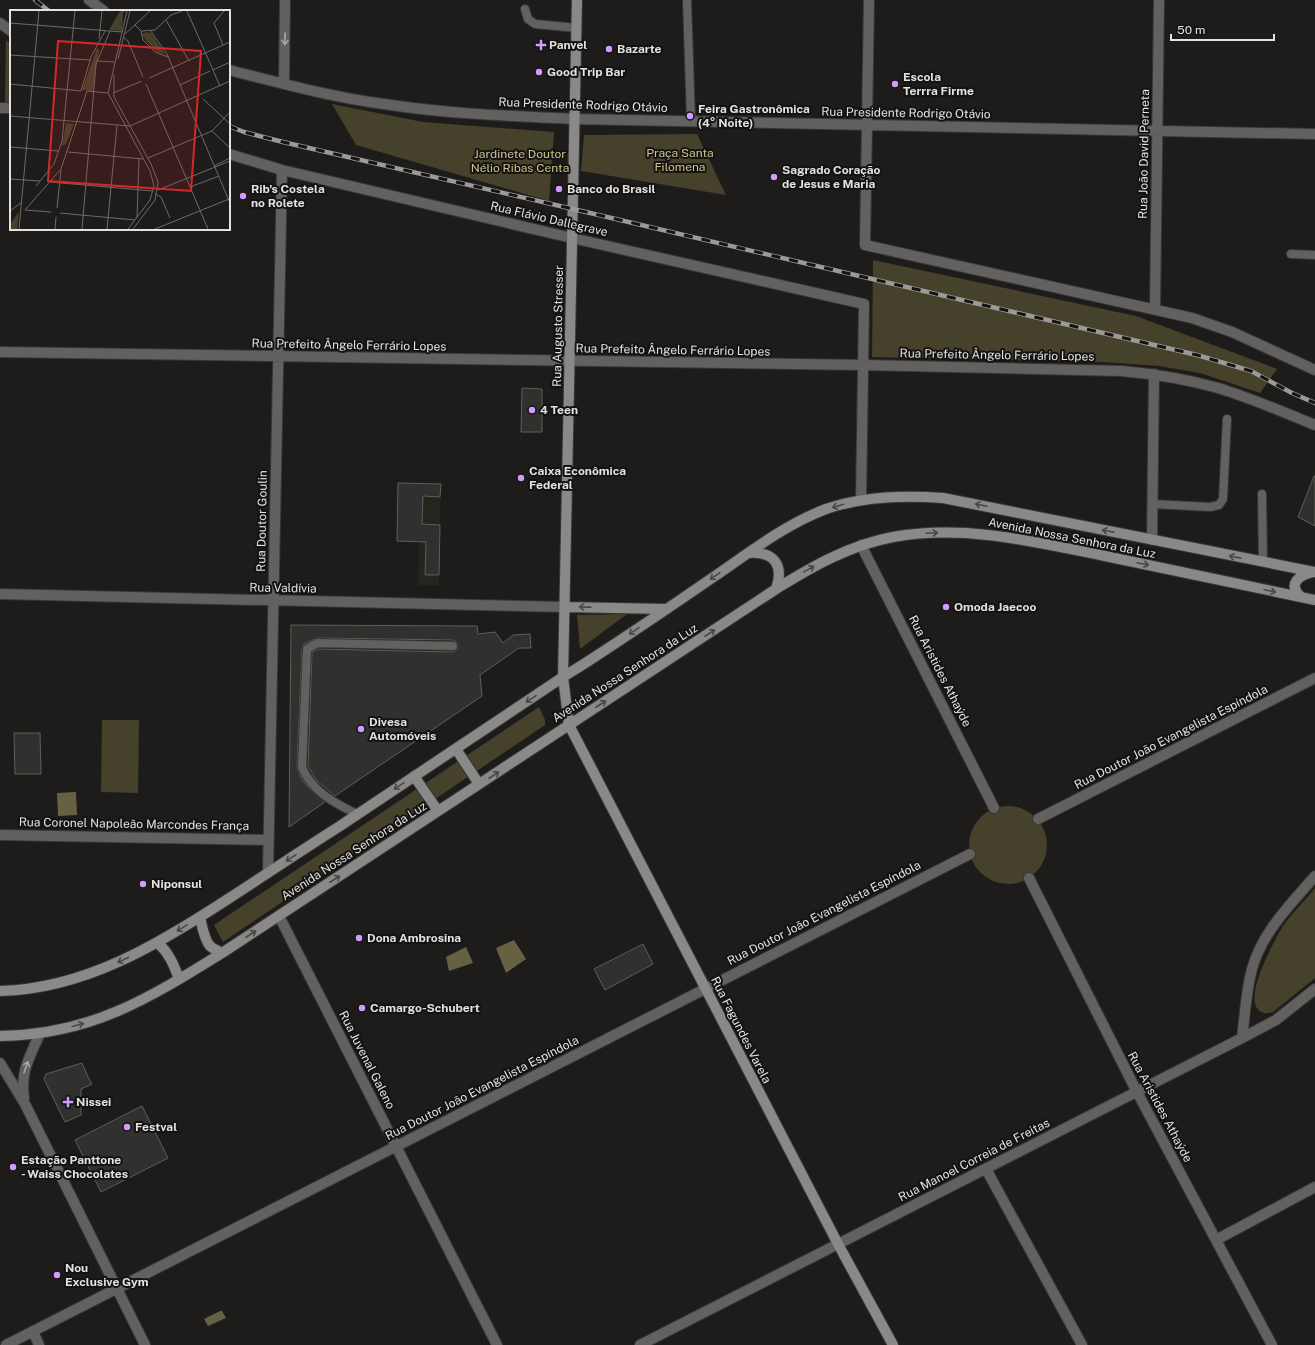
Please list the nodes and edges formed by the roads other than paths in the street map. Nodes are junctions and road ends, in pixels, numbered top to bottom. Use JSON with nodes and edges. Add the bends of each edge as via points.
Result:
{"nodes":[{"id":1,"x":90,"y":0,"type":"edge"},
{"id":2,"x":285,"y":0,"type":"edge"},
{"id":3,"x":577,"y":0,"type":"edge"},
{"id":4,"x":687,"y":0,"type":"edge"},
{"id":5,"x":869,"y":0,"type":"edge"},
{"id":6,"x":1158,"y":0,"type":"edge"},
{"id":7,"x":525,"y":9,"type":"dead end"},
{"id":8,"x":103,"y":10,"type":"edge"},
{"id":9,"x":0,"y":23,"type":"edge"},
{"id":10,"x":577,"y":28,"type":"junction"},
{"id":11,"x":10,"y":30,"type":"edge"},
{"id":12,"x":230,"y":70,"type":"edge"},
{"id":13,"x":284,"y":84,"type":"junction"},
{"id":14,"x":575,"y":119,"type":"junction"},
{"id":15,"x":691,"y":122,"type":"junction"},
{"id":16,"x":867,"y":125,"type":"junction"},
{"id":17,"x":1157,"y":131,"type":"junction"},
{"id":18,"x":1315,"y":134,"type":"edge"},
{"id":19,"x":230,"y":154,"type":"edge"},
{"id":20,"x":282,"y":170,"type":"junction"},
{"id":21,"x":572,"y":238,"type":"junction"},
{"id":22,"x":1291,"y":254,"type":"dead end"},
{"id":23,"x":1315,"y":255,"type":"edge"},
{"id":24,"x":1155,"y":309,"type":"junction"},
{"id":25,"x":0,"y":352,"type":"edge"},
{"id":26,"x":278,"y":357,"type":"junction"},
{"id":27,"x":570,"y":362,"type":"junction"},
{"id":28,"x":863,"y":366,"type":"junction"},
{"id":29,"x":1315,"y":370,"type":"edge"},
{"id":30,"x":1154,"y":374,"type":"junction"},
{"id":31,"x":1228,"y":419,"type":"dead end"},
{"id":32,"x":1315,"y":425,"type":"edge"},
{"id":33,"x":1262,"y":494,"type":"dead end"},
{"id":34,"x":861,"y":500,"type":"junction"},
{"id":35,"x":1152,"y":504,"type":"junction"},
{"id":36,"x":1152,"y":540,"type":"junction"},
{"id":37,"x":861,"y":545,"type":"junction"},
{"id":38,"x":747,"y":554,"type":"junction"},
{"id":39,"x":1263,"y":562,"type":"junction"},
{"id":40,"x":1315,"y":572,"type":"edge"},
{"id":41,"x":776,"y":589,"type":"junction"},
{"id":42,"x":0,"y":594,"type":"edge"},
{"id":43,"x":1301,"y":597,"type":"junction"},
{"id":44,"x":273,"y":600,"type":"junction"},
{"id":45,"x":1315,"y":600,"type":"edge"},
{"id":46,"x":565,"y":607,"type":"junction"},
{"id":47,"x":666,"y":609,"type":"junction"},
{"id":48,"x":453,"y":646,"type":"dead end"},
{"id":49,"x":563,"y":677,"type":"junction"},
{"id":50,"x":1315,"y":678,"type":"edge"},
{"id":51,"x":568,"y":726,"type":"junction"},
{"id":52,"x":456,"y":749,"type":"junction"},
{"id":53,"x":414,"y":776,"type":"junction"},
{"id":54,"x":479,"y":784,"type":"junction"},
{"id":55,"x":994,"y":808,"type":"dead end"},
{"id":56,"x":438,"y":811,"type":"junction"},
{"id":57,"x":357,"y":814,"type":"junction"},
{"id":58,"x":1038,"y":819,"type":"dead end"},
{"id":59,"x":0,"y":835,"type":"edge"},
{"id":60,"x":268,"y":840,"type":"junction"},
{"id":61,"x":970,"y":854,"type":"dead end"},
{"id":62,"x":268,"y":874,"type":"junction"},
{"id":63,"x":1315,"y":876,"type":"edge"},
{"id":64,"x":1029,"y":878,"type":"dead end"},
{"id":65,"x":280,"y":916,"type":"junction"},
{"id":66,"x":200,"y":917,"type":"junction"},
{"id":67,"x":158,"y":943,"type":"junction"},
{"id":68,"x":222,"y":953,"type":"junction"},
{"id":69,"x":180,"y":980,"type":"junction"},
{"id":70,"x":705,"y":989,"type":"junction"},
{"id":71,"x":1315,"y":989,"type":"edge"},
{"id":72,"x":0,"y":991,"type":"edge"},
{"id":73,"x":40,"y":1033,"type":"junction"},
{"id":74,"x":0,"y":1036,"type":"edge"},
{"id":75,"x":1242,"y":1038,"type":"junction"},
{"id":76,"x":0,"y":1063,"type":"edge"},
{"id":77,"x":1137,"y":1092,"type":"junction"},
{"id":78,"x":25,"y":1104,"type":"junction"},
{"id":79,"x":396,"y":1146,"type":"junction"},
{"id":80,"x":986,"y":1169,"type":"junction"},
{"id":81,"x":1315,"y":1188,"type":"edge"},
{"id":82,"x":1216,"y":1240,"type":"junction"},
{"id":83,"x":838,"y":1244,"type":"junction"},
{"id":84,"x":117,"y":1288,"type":"junction"},
{"id":85,"x":33,"y":1331,"type":"junction"},
{"id":86,"x":6,"y":1345,"type":"edge"},
{"id":87,"x":39,"y":1345,"type":"edge"},
{"id":88,"x":145,"y":1345,"type":"edge"},
{"id":89,"x":497,"y":1345,"type":"edge"},
{"id":90,"x":640,"y":1345,"type":"edge"},
{"id":91,"x":893,"y":1345,"type":"edge"},
{"id":92,"x":1082,"y":1345,"type":"edge"},
{"id":93,"x":1272,"y":1345,"type":"edge"}],
"edges":[{"from":1,"to":8,"type":"street"},
{"from":2,"to":13,"type":"street","one_way":true},
{"from":3,"to":10,"type":"main road","name":"Rua Augusto Stresser"},
{"from":4,"to":15,"type":"lane"},
{"from":5,"to":16,"type":"street"},
{"from":6,"to":17,"type":"street","name":"Rua João David Perneta"},
{"from":7,"to":10,"type":"lane","via":[[528,20],[535,24]]},
{"from":9,"to":11,"type":"street"},
{"from":10,"to":14,"type":"main road","name":"Rua Augusto Stresser"},
{"from":12,"to":13,"type":"street","name":"Rua Presidente Rodrigo Otávio"},
{"from":13,"to":14,"type":"street","name":"Rua Presidente Rodrigo Otávio","via":[[350,99],[422,109]]},
{"from":14,"to":15,"type":"street","name":"Rua Presidente Rodrigo Otávio"},
{"from":14,"to":21,"type":"main road","name":"Rua Augusto Stresser"},
{"from":15,"to":16,"type":"street","name":"Rua Presidente Rodrigo Otávio"},
{"from":16,"to":17,"type":"street","name":"Rua Presidente Rodrigo Otávio"},
{"from":16,"to":24,"type":"street","via":[[865,245]]},
{"from":17,"to":18,"type":"street","name":"Rua Presidente Rodrigo Otávio"},
{"from":17,"to":24,"type":"street","name":"Rua João David Perneta"},
{"from":19,"to":20,"type":"street","name":"Rua Flávio Dallegrave"},
{"from":20,"to":21,"type":"street","name":"Rua Flávio Dallegrave"},
{"from":20,"to":26,"type":"street","name":"Rua Doutor Goulin"},
{"from":21,"to":27,"type":"main road","name":"Rua Augusto Stresser"},
{"from":21,"to":28,"type":"street","name":"Rua Flávio Dallegrave","via":[[864,304]]},
{"from":22,"to":23,"type":"lane"},
{"from":24,"to":29,"type":"street","via":[[1232,332]]},
{"from":25,"to":26,"type":"street","name":"Rua Prefeito Ângelo Ferrário Lopes"},
{"from":26,"to":27,"type":"street","name":"Rua Prefeito Ângelo Ferrário Lopes"},
{"from":26,"to":44,"type":"street","name":"Rua Doutor Goulin"},
{"from":27,"to":28,"type":"street","name":"Rua Prefeito Ângelo Ferrário Lopes"},
{"from":27,"to":46,"type":"main road","name":"Rua Augusto Stresser"},
{"from":28,"to":30,"type":"street","name":"Rua Prefeito Ângelo Ferrário Lopes","via":[[1122,371]]},
{"from":28,"to":34,"type":"street"},
{"from":30,"to":32,"type":"street","via":[[1219,389]]},
{"from":30,"to":35,"type":"street"},
{"from":31,"to":35,"type":"lane","via":[[1223,498],[1220,505],[1210,507]]},
{"from":33,"to":39,"type":"lane"},
{"from":36,"to":34,"type":"main road","name":"Avenida Nossa Senhora da Luz","one_way":true,"via":[[943,498],[904,496]]},
{"from":34,"to":38,"type":"main road","name":"Avenida Nossa Senhora da Luz","one_way":true,"via":[[809,516]]},
{"from":35,"to":36,"type":"street"},
{"from":39,"to":36,"type":"main road","name":"Avenida Nossa Senhora da Luz","one_way":true},
{"from":41,"to":37,"type":"main road","name":"Avenida Nossa Senhora da Luz","one_way":true,"via":[[827,559]]},
{"from":37,"to":43,"type":"main road","name":"Avenida Nossa Senhora da Luz","one_way":true,"via":[[910,534],[986,534]]},
{"from":37,"to":55,"type":"street","name":"Rua Aristides Athaýde"},
{"from":38,"to":41,"type":"main road","via":[[760,552],[774,560],[779,579]]},
{"from":38,"to":47,"type":"main road","name":"Avenida Nossa Senhora da Luz","one_way":true},
{"from":39,"to":40,"type":"main road","name":"Avenida Nossa Senhora da Luz"},
{"from":40,"to":43,"type":"main road","via":[[1304,574],[1296,582],[1297,593]]},
{"from":51,"to":41,"type":"main road","name":"Avenida Nossa Senhora da Luz","one_way":true},
{"from":42,"to":44,"type":"street","name":"Rua Valdívia"},
{"from":43,"to":45,"type":"main road","name":"Avenida Nossa Senhora da Luz"},
{"from":44,"to":46,"type":"street","name":"Rua Valdívia"},
{"from":44,"to":60,"type":"street","name":"Rua Doutor Goulin"},
{"from":47,"to":46,"type":"main road","one_way":true},
{"from":46,"to":49,"type":"main road","name":"Rua Augusto Stresser"},
{"from":47,"to":49,"type":"main road","name":"Avenida Nossa Senhora da Luz","one_way":true},
{"from":48,"to":57,"type":"lane","via":[[317,643],[308,650],[302,767],[306,778],[313,785],[332,801]]},
{"from":49,"to":51,"type":"main road","name":"Rua Augusto Stresser"},
{"from":49,"to":52,"type":"main road","name":"Avenida Nossa Senhora da Luz","one_way":true},
{"from":50,"to":58,"type":"street","name":"Rua Doutor João Evangelista Espíndola"},
{"from":54,"to":51,"type":"main road","name":"Avenida Nossa Senhora da Luz","one_way":true},
{"from":51,"to":70,"type":"main road","name":"Rua Fagundes Varela"},
{"from":52,"to":53,"type":"main road","name":"Avenida Nossa Senhora da Luz"},
{"from":52,"to":54,"type":"main road"},
{"from":53,"to":56,"type":"main road"},
{"from":53,"to":57,"type":"main road","name":"Avenida Nossa Senhora da Luz","one_way":true},
{"from":54,"to":56,"type":"main road","name":"Avenida Nossa Senhora da Luz"},
{"from":65,"to":56,"type":"main road","name":"Avenida Nossa Senhora da Luz","one_way":true},
{"from":57,"to":62,"type":"main road","name":"Avenida Nossa Senhora da Luz","one_way":true},
{"from":59,"to":60,"type":"street","name":"Rua Coronel Napoleão Marcondes França"},
{"from":60,"to":62,"type":"street","name":"Rua Doutor Goulin"},
{"from":61,"to":70,"type":"street","name":"Rua Doutor João Evangelista Espíndola"},
{"from":62,"to":66,"type":"main road","name":"Avenida Nossa Senhora da Luz"},
{"from":63,"to":75,"type":"street","via":[[1280,917],[1259,950],[1252,968],[1246,999]]},
{"from":64,"to":77,"type":"street","name":"Rua Aristides Athaýde"},
{"from":68,"to":65,"type":"main road","name":"Avenida Nossa Senhora da Luz","one_way":true},
{"from":65,"to":79,"type":"street","name":"Rua Juvenal Galeno"},
{"from":66,"to":67,"type":"main road","name":"Avenida Nossa Senhora da Luz","one_way":true},
{"from":66,"to":68,"type":"main road","via":[[210,946]]},
{"from":67,"to":69,"type":"main road","via":[[166,950]]},
{"from":67,"to":72,"type":"main road","name":"Avenida Nossa Senhora da Luz","one_way":true,"via":[[72,980],[21,991]]},
{"from":68,"to":69,"type":"main road","name":"Avenida Nossa Senhora da Luz"},
{"from":73,"to":69,"type":"main road","name":"Avenida Nossa Senhora da Luz","one_way":true,"via":[[83,1024],[106,1016]]},
{"from":70,"to":79,"type":"street","name":"Rua Doutor João Evangelista Espíndola"},
{"from":70,"to":83,"type":"main road","name":"Rua Fagundes Varela"},
{"from":71,"to":75,"type":"street","name":"Rua Manoel Correia de Freitas","via":[[1276,1020]]},
{"from":73,"to":74,"type":"main road","name":"Avenida Nossa Senhora da Luz"},
{"from":78,"to":73,"type":"street","one_way":true,"via":[[23,1074]]},
{"from":75,"to":77,"type":"street","name":"Rua Manoel Correia de Freitas"},
{"from":76,"to":78,"type":"street"},
{"from":77,"to":80,"type":"street","name":"Rua Manoel Correia de Freitas"},
{"from":77,"to":82,"type":"street","name":"Rua Aristides Athaýde"},
{"from":78,"to":84,"type":"street"},
{"from":79,"to":84,"type":"street","name":"Rua Doutor João Evangelista Espíndola"},
{"from":79,"to":89,"type":"street","name":"Rua Juvenal Galeno"},
{"from":80,"to":83,"type":"street","name":"Rua Manoel Correia de Freitas"},
{"from":80,"to":92,"type":"street"},
{"from":81,"to":82,"type":"street"},
{"from":82,"to":93,"type":"street","name":"Rua Aristides Athaýde"},
{"from":83,"to":90,"type":"street","name":"Rua Manoel Correia de Freitas"},
{"from":83,"to":91,"type":"main road","name":"Rua Fagundes Varela"},
{"from":84,"to":85,"type":"street","name":"Rua Doutor João Evangelista Espíndola"},
{"from":84,"to":88,"type":"street"},
{"from":85,"to":86,"type":"street","name":"Rua Doutor João Evangelista Espíndola"},
{"from":85,"to":87,"type":"street"}]}
